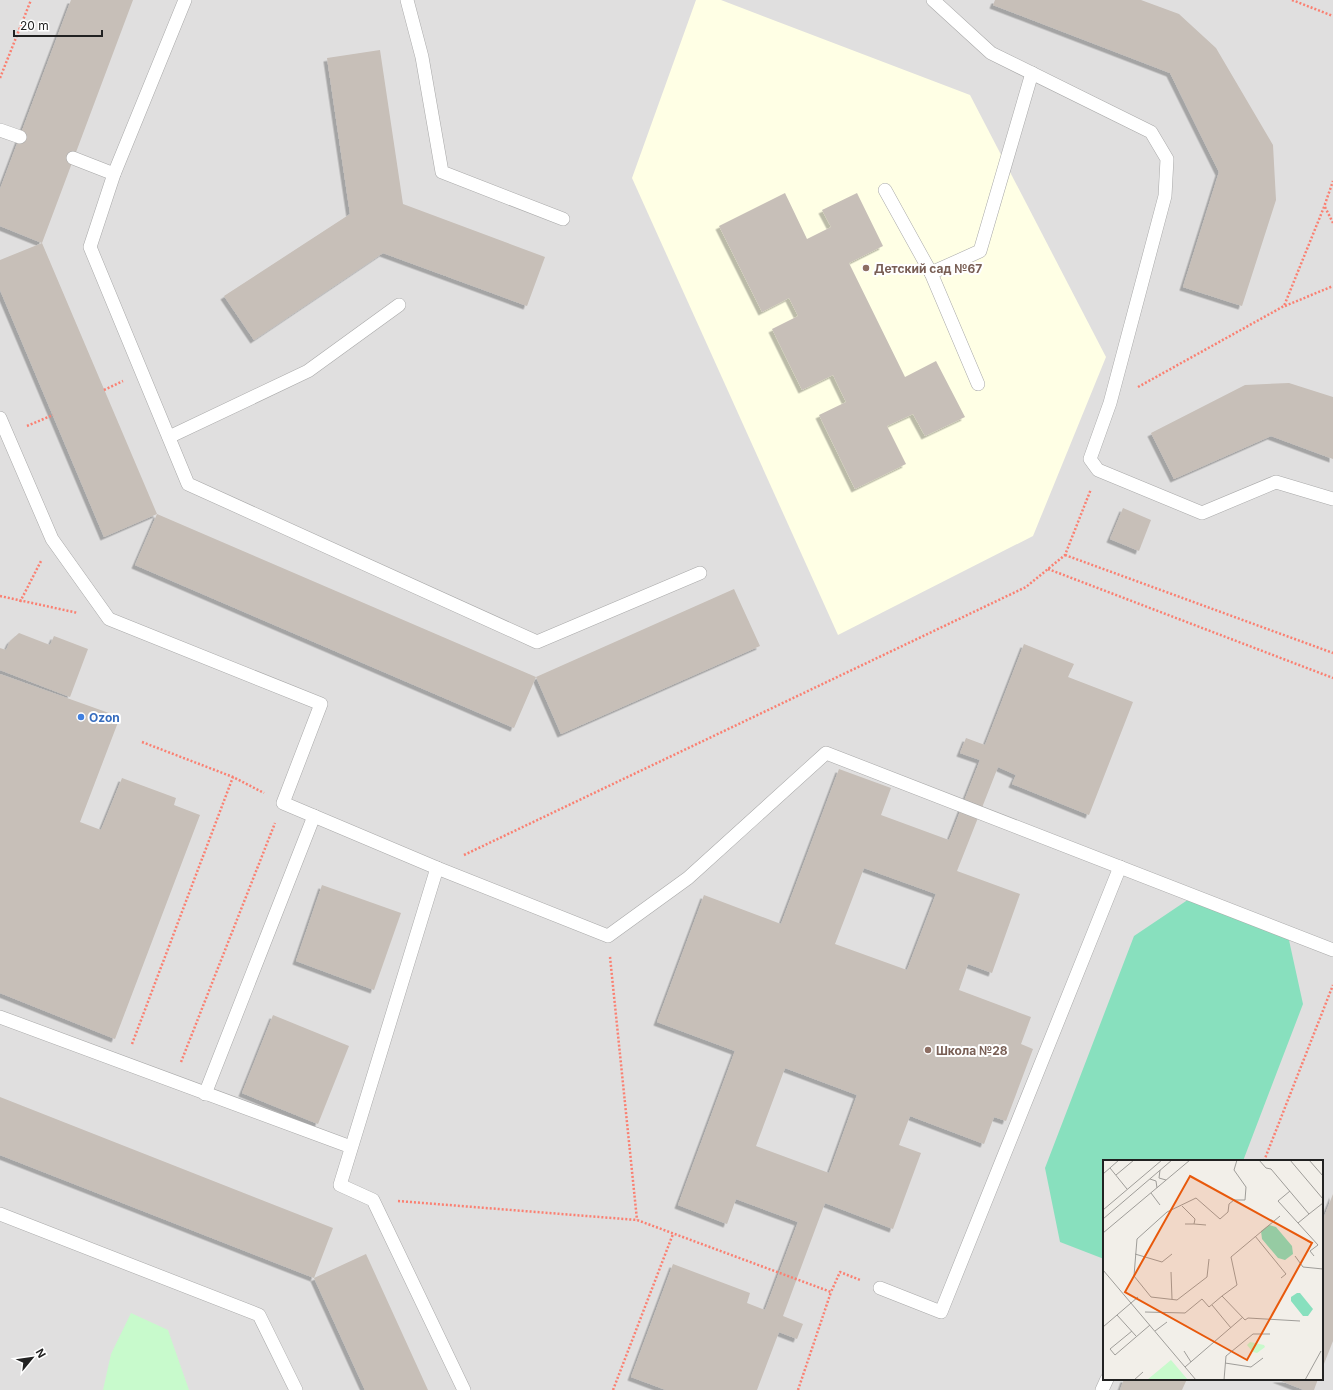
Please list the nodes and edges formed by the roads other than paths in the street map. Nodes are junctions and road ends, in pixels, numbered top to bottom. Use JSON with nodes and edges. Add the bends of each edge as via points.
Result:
{"nodes":[{"id":1,"x":185,"y":0,"type":"edge"},
{"id":2,"x":407,"y":0,"type":"edge"},
{"id":3,"x":933,"y":0,"type":"edge"},
{"id":4,"x":1032,"y":73,"type":"junction"},
{"id":5,"x":0,"y":130,"type":"edge"},
{"id":6,"x":20,"y":137,"type":"dead end"},
{"id":7,"x":73,"y":158,"type":"dead end"},
{"id":8,"x":114,"y":174,"type":"junction"},
{"id":9,"x":885,"y":190,"type":"dead end"},
{"id":10,"x":563,"y":219,"type":"dead end"},
{"id":11,"x":931,"y":273,"type":"junction"},
{"id":12,"x":399,"y":305,"type":"dead end"},
{"id":13,"x":978,"y":384,"type":"dead end"},
{"id":14,"x":0,"y":418,"type":"edge"},
{"id":15,"x":169,"y":437,"type":"junction"},
{"id":16,"x":1333,"y":499,"type":"edge"},
{"id":17,"x":700,"y":573,"type":"dead end"},
{"id":18,"x":314,"y":816,"type":"junction"},
{"id":19,"x":1120,"y":867,"type":"junction"},
{"id":20,"x":437,"y":868,"type":"junction"},
{"id":21,"x":1333,"y":950,"type":"edge"},
{"id":22,"x":0,"y":1017,"type":"edge"},
{"id":23,"x":205,"y":1094,"type":"junction"},
{"id":24,"x":351,"y":1147,"type":"junction"},
{"id":25,"x":0,"y":1214,"type":"edge"},
{"id":26,"x":880,"y":1288,"type":"road end"},
{"id":27,"x":1107,"y":1380,"type":"edge"},
{"id":28,"x":296,"y":1390,"type":"edge"},
{"id":29,"x":464,"y":1390,"type":"edge"},
{"id":30,"x":1102,"y":1390,"type":"edge"}],
"edges":[{"from":1,"to":8,"type":"lane"},
{"from":2,"to":10,"type":"lane","via":[[422,57],[442,172]]},
{"from":3,"to":4,"type":"lane","via":[[991,53]]},
{"from":4,"to":11,"type":"lane","via":[[980,251]]},
{"from":4,"to":16,"type":"lane","via":[[1151,132],[1167,159],[1165,196],[1110,403],[1090,459],[1098,470],[1202,513],[1276,482]]},
{"from":5,"to":6,"type":"lane"},
{"from":7,"to":8,"type":"lane"},
{"from":8,"to":15,"type":"lane","via":[[90,247]]},
{"from":9,"to":11,"type":"lane"},
{"from":11,"to":13,"type":"lane"},
{"from":12,"to":15,"type":"lane","via":[[308,371]]},
{"from":14,"to":18,"type":"lane","via":[[52,539],[109,619],[321,704],[283,803]]},
{"from":15,"to":17,"type":"lane","via":[[188,484],[537,642]]},
{"from":18,"to":20,"type":"lane"},
{"from":18,"to":23,"type":"lane"},
{"from":19,"to":20,"type":"lane","via":[[826,753],[688,878],[608,936]]},
{"from":19,"to":21,"type":"lane"},
{"from":19,"to":26,"type":"lane","via":[[941,1312]]},
{"from":20,"to":24,"type":"lane"},
{"from":22,"to":23,"type":"lane"},
{"from":23,"to":24,"type":"lane"},
{"from":24,"to":29,"type":"lane","via":[[340,1185],[373,1200]]},
{"from":25,"to":28,"type":"lane","via":[[259,1315]]},
{"from":27,"to":30,"type":"lane"}]}
